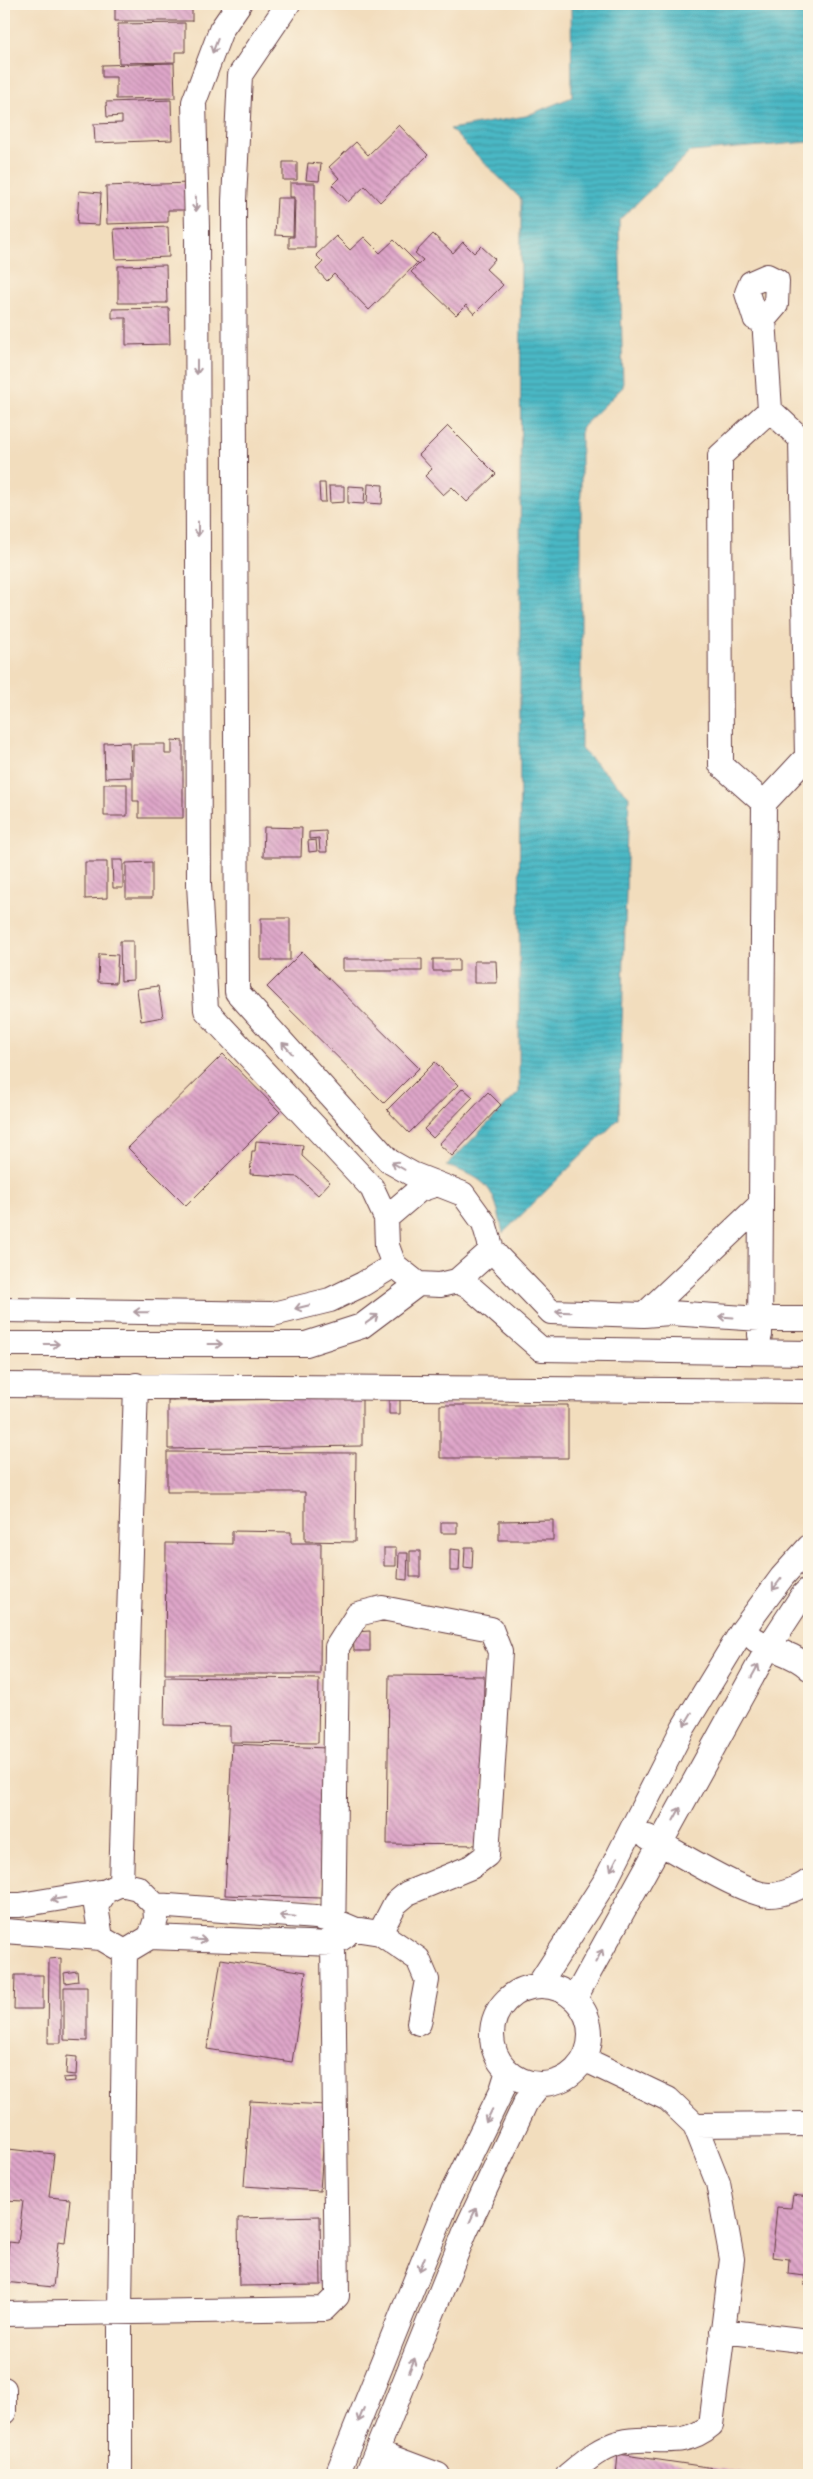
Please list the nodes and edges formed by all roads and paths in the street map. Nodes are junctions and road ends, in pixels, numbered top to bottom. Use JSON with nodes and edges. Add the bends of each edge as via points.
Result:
{"nodes":[{"id":1,"x":239,"y":4,"type":"edge"},
{"id":2,"x":288,"y":4,"type":"edge"},
{"id":3,"x":764,"y":320,"type":"dead end"},
{"id":4,"x":770,"y":410,"type":"junction"},
{"id":5,"x":764,"y":803,"type":"junction"},
{"id":6,"x":438,"y":1184,"type":"junction"},
{"id":7,"x":760,"y":1205,"type":"junction"},
{"id":8,"x":386,"y":1218,"type":"junction"},
{"id":9,"x":492,"y":1250,"type":"junction"},
{"id":10,"x":394,"y":1265,"type":"junction"},
{"id":11,"x":457,"y":1281,"type":"junction"},
{"id":12,"x":418,"y":1284,"type":"junction"},
{"id":13,"x":4,"y":1310,"type":"edge"},
{"id":14,"x":644,"y":1316,"type":"junction"},
{"id":15,"x":760,"y":1319,"type":"junction"},
{"id":16,"x":809,"y":1319,"type":"edge"},
{"id":17,"x":4,"y":1344,"type":"edge"},
{"id":18,"x":760,"y":1352,"type":"junction"},
{"id":19,"x":809,"y":1352,"type":"edge"},
{"id":20,"x":4,"y":1385,"type":"edge"},
{"id":21,"x":136,"y":1385,"type":"junction"},
{"id":22,"x":809,"y":1391,"type":"edge"},
{"id":23,"x":809,"y":1547,"type":"edge"},
{"id":24,"x":809,"y":1589,"type":"edge"},
{"id":25,"x":742,"y":1631,"type":"junction"},
{"id":26,"x":768,"y":1648,"type":"junction"},
{"id":27,"x":809,"y":1668,"type":"edge"},
{"id":28,"x":632,"y":1829,"type":"junction"},
{"id":29,"x":661,"y":1844,"type":"junction"},
{"id":30,"x":809,"y":1881,"type":"edge"},
{"id":31,"x":114,"y":1888,"type":"junction"},
{"id":32,"x":4,"y":1905,"type":"edge"},
{"id":33,"x":155,"y":1905,"type":"junction"},
{"id":34,"x":345,"y":1925,"type":"junction"},
{"id":35,"x":4,"y":1931,"type":"edge"},
{"id":36,"x":380,"y":1932,"type":"junction"},
{"id":37,"x":150,"y":1937,"type":"junction"},
{"id":38,"x":102,"y":1938,"type":"junction"},
{"id":39,"x":333,"y":1944,"type":"junction"},
{"id":40,"x":125,"y":1952,"type":"junction"},
{"id":41,"x":538,"y":1986,"type":"junction"},
{"id":42,"x":575,"y":1998,"type":"junction"},
{"id":43,"x":419,"y":2022,"type":"dead end"},
{"id":44,"x":584,"y":2059,"type":"junction"},
{"id":45,"x":508,"y":2071,"type":"junction"},
{"id":46,"x":540,"y":2084,"type":"junction"},
{"id":47,"x":809,"y":2124,"type":"edge"},
{"id":48,"x":695,"y":2125,"type":"junction"},
{"id":49,"x":120,"y":2311,"type":"junction"},
{"id":50,"x":4,"y":2314,"type":"edge"},
{"id":51,"x":722,"y":2331,"type":"junction"},
{"id":52,"x":809,"y":2341,"type":"edge"},
{"id":53,"x":4,"y":2389,"type":"edge"},
{"id":54,"x":4,"y":2412,"type":"edge"},
{"id":55,"x":377,"y":2452,"type":"junction"},
{"id":56,"x":338,"y":2472,"type":"edge"},
{"id":57,"x":425,"y":2473,"type":"edge"},
{"id":58,"x":120,"y":2475,"type":"edge"},
{"id":59,"x":366,"y":2475,"type":"edge"},
{"id":60,"x":568,"y":2475,"type":"edge"}],
"edges":[{"from":1,"to":8,"type":"street","one_way":true,"via":[[221,30],[194,102],[199,884],[206,1010],[372,1188]]},
{"from":6,"to":2,"type":"street","one_way":true,"via":[[389,1161],[237,992],[234,200],[240,75]]},
{"from":3,"to":4,"type":"street"},
{"from":4,"to":5,"type":"street","via":[[802,438],[807,757]]},
{"from":4,"to":5,"type":"street","via":[[720,456],[721,765]]},
{"from":5,"to":7,"type":"street"},
{"from":6,"to":8,"type":"street","via":[[420,1190]]},
{"from":6,"to":9,"type":"street","via":[[463,1194],[484,1223]]},
{"from":7,"to":14,"type":"street"},
{"from":7,"to":15,"type":"street"},
{"from":8,"to":10,"type":"street","via":[[387,1246]]},
{"from":9,"to":11,"type":"street"},
{"from":14,"to":9,"type":"street","one_way":true,"via":[[551,1312]]},
{"from":10,"to":12,"type":"street"},
{"from":10,"to":13,"type":"street","one_way":true,"via":[[330,1300],[273,1314]]},
{"from":11,"to":12,"type":"street","via":[[440,1285]]},
{"from":11,"to":18,"type":"street","via":[[470,1287],[541,1349]]},
{"from":17,"to":12,"type":"street","one_way":true,"via":[[306,1344],[362,1326]]},
{"from":15,"to":14,"type":"street","one_way":true,"via":[[670,1313]]},
{"from":15,"to":16,"type":"street"},
{"from":15,"to":18,"type":"street"},
{"from":18,"to":19,"type":"street"},
{"from":20,"to":21,"type":"street"},
{"from":21,"to":22,"type":"street"},
{"from":21,"to":31,"type":"street"},
{"from":23,"to":25,"type":"street","one_way":true},
{"from":24,"to":26,"type":"street"},
{"from":25,"to":26,"type":"street"},
{"from":25,"to":28,"type":"street","one_way":true,"via":[[683,1728]]},
{"from":26,"to":27,"type":"street"},
{"from":29,"to":26,"type":"street","one_way":true},
{"from":28,"to":29,"type":"street"},
{"from":28,"to":41,"type":"street","one_way":true,"via":[[606,1880]]},
{"from":29,"to":30,"type":"street","via":[[749,1891],[770,1895]]},
{"from":42,"to":29,"type":"street","one_way":true},
{"from":31,"to":32,"type":"street","one_way":true},
{"from":31,"to":33,"type":"street","via":[[138,1888]]},
{"from":31,"to":38,"type":"street","via":[[96,1906]]},
{"from":34,"to":33,"type":"street","one_way":true,"via":[[316,1917]]},
{"from":33,"to":37,"type":"street","via":[[156,1919]]},
{"from":34,"to":36,"type":"street"},
{"from":34,"to":36,"type":"street","via":[[337,1647],[358,1614],[382,1608],[491,1629],[500,1652],[486,1855],[471,1867],[408,1893],[395,1904]]},
{"from":34,"to":39,"type":"street"},
{"from":35,"to":38,"type":"street"},
{"from":36,"to":43,"type":"street","via":[[418,1959],[427,1980]]},
{"from":37,"to":39,"type":"street","one_way":true},
{"from":37,"to":40,"type":"street"},
{"from":38,"to":40,"type":"street"},
{"from":39,"to":49,"type":"street","via":[[337,2296],[324,2309]]},
{"from":40,"to":49,"type":"street"},
{"from":41,"to":42,"type":"street","via":[[551,1986]]},
{"from":41,"to":45,"type":"street","via":[[508,1998],[498,2011],[492,2043]]},
{"from":42,"to":44,"type":"street","via":[[585,2011],[590,2027],[590,2043]]},
{"from":44,"to":46,"type":"street","via":[[566,2078]]},
{"from":44,"to":48,"type":"street","via":[[668,2099]]},
{"from":45,"to":46,"type":"street","via":[[528,2082]]},
{"from":45,"to":56,"type":"street","one_way":true,"via":[[502,2090],[446,2205]]},
{"from":55,"to":46,"type":"street","one_way":true,"via":[[464,2232],[526,2102]]},
{"from":47,"to":48,"type":"street"},
{"from":48,"to":51,"type":"street","via":[[718,2183],[732,2259]]},
{"from":49,"to":50,"type":"street"},
{"from":49,"to":58,"type":"street"},
{"from":51,"to":52,"type":"street"},
{"from":51,"to":60,"type":"street","via":[[711,2426],[699,2435],[680,2439],[622,2442],[594,2452]]},
{"from":53,"to":54,"type":"street"},
{"from":55,"to":57,"type":"street"},
{"from":55,"to":59,"type":"street"},
{"from":56,"to":59,"type":"street"}]}
